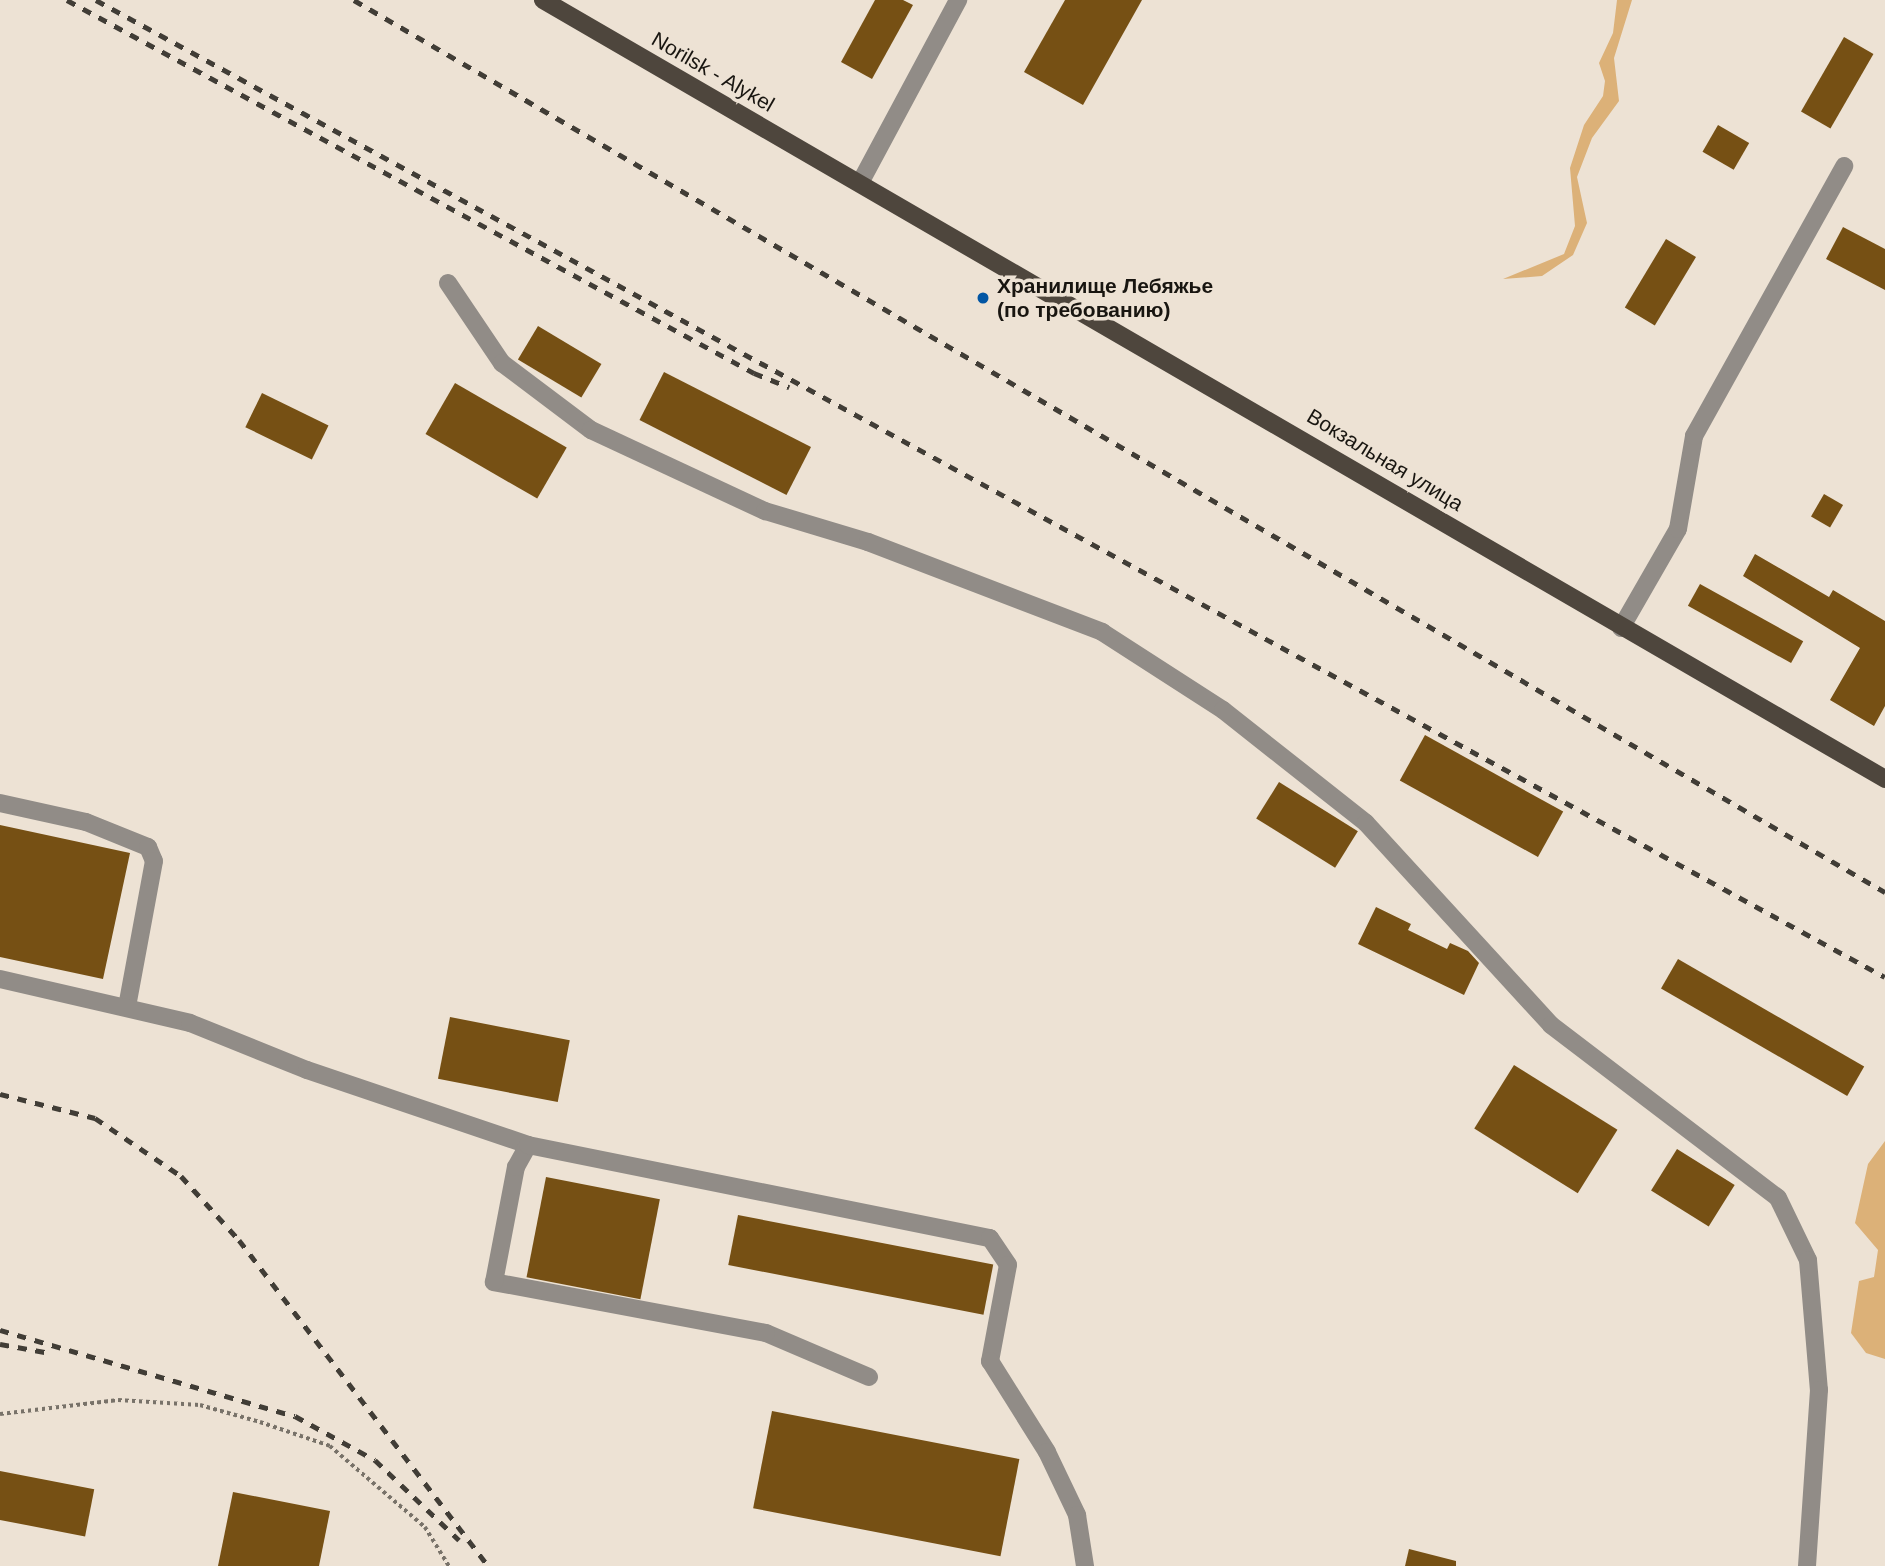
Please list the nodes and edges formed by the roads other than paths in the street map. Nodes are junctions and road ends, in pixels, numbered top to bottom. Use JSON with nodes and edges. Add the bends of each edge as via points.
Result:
{"nodes":[{"id":1,"x":543,"y":0,"type":"edge"},
{"id":2,"x":958,"y":0,"type":"edge"},
{"id":3,"x":1844,"y":166,"type":"dead end"},
{"id":4,"x":860,"y":183,"type":"junction"},
{"id":5,"x":447,"y":283,"type":"dead end"},
{"id":6,"x":1621,"y":628,"type":"junction"},
{"id":7,"x":1885,"y":779,"type":"edge"},
{"id":8,"x":0,"y":803,"type":"edge"},
{"id":9,"x":0,"y":979,"type":"edge"},
{"id":10,"x":127,"y":1007,"type":"junction"},
{"id":11,"x":528,"y":1145,"type":"junction"},
{"id":12,"x":869,"y":1377,"type":"dead end"},
{"id":13,"x":1085,"y":1566,"type":"edge"},
{"id":14,"x":1807,"y":1566,"type":"edge"}],
"edges":[{"from":1,"to":4,"type":"main road","name":"Norilsk - Alykel"},
{"from":2,"to":4,"type":"lane"},
{"from":3,"to":6,"type":"lane","via":[[1694,436],[1678,529]]},
{"from":4,"to":6,"type":"main road","name":"Вокзальная улица","via":[[1312,443]]},
{"from":5,"to":14,"type":"lane","via":[[502,363],[591,430],[765,511],[868,542],[1102,632],[1223,709],[1366,823],[1551,1025],[1778,1198],[1808,1261],[1819,1390]]},
{"from":6,"to":7,"type":"main road","name":"Вокзальная улица"},
{"from":8,"to":10,"type":"lane","via":[[86,822],[148,847],[154,861]]},
{"from":9,"to":10,"type":"lane"},
{"from":10,"to":11,"type":"lane","via":[[190,1023],[307,1070]]},
{"from":11,"to":12,"type":"lane","via":[[516,1167],[495,1282],[766,1333]]},
{"from":11,"to":13,"type":"lane","via":[[990,1238],[1008,1265],[990,1361],[1047,1452],[1077,1515]]}]}
